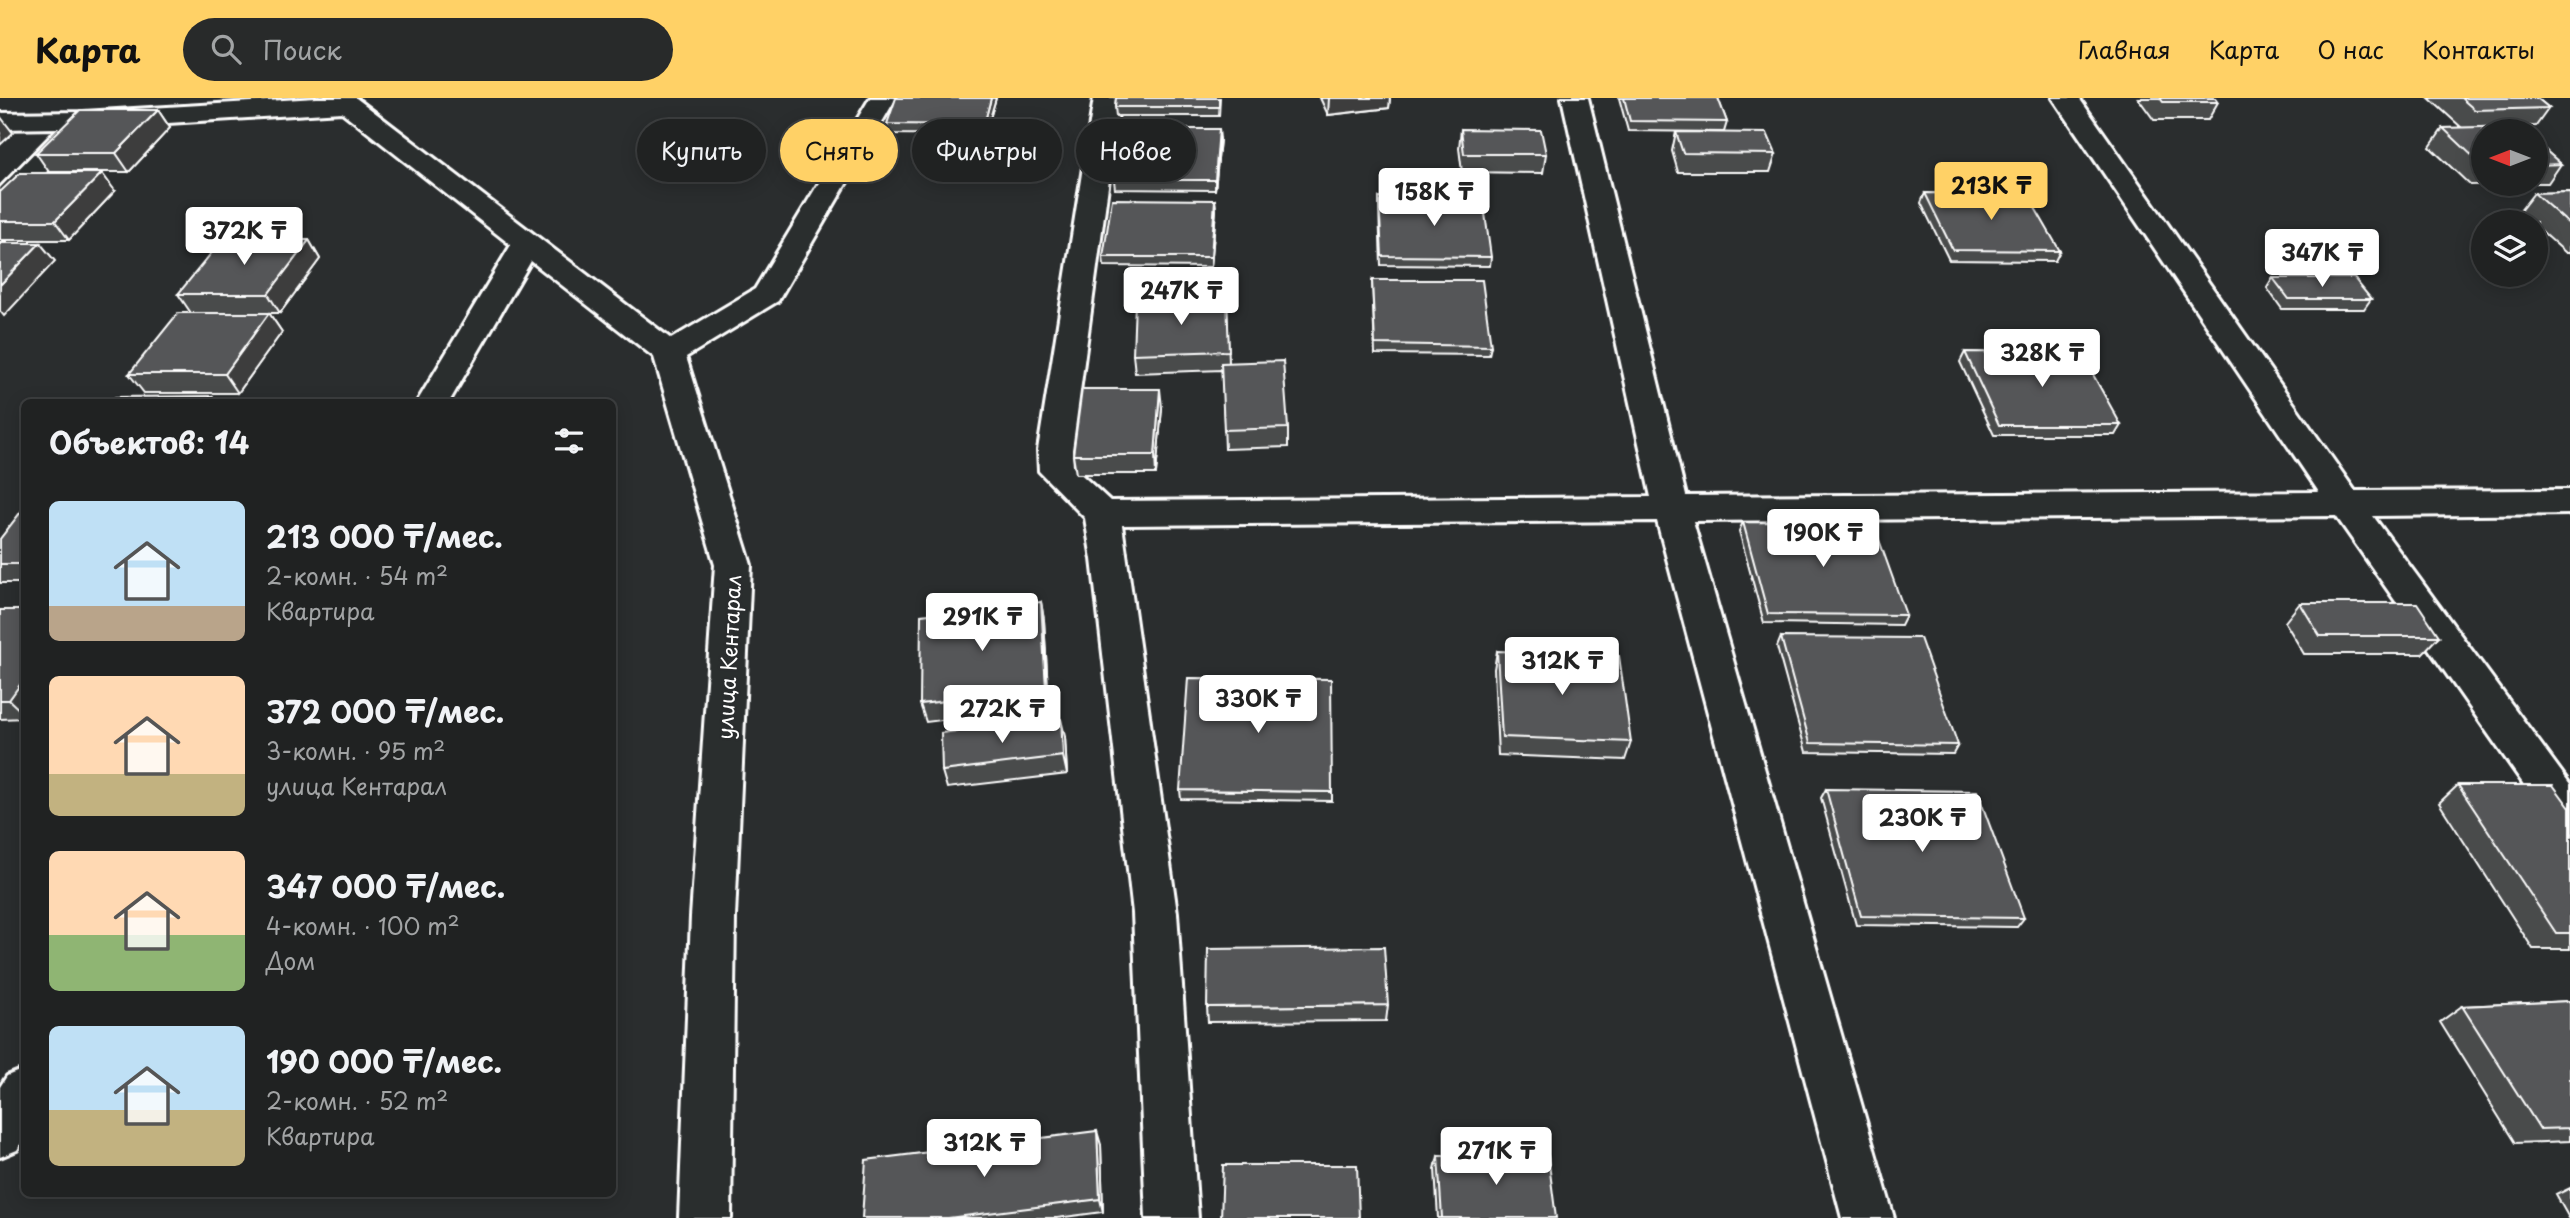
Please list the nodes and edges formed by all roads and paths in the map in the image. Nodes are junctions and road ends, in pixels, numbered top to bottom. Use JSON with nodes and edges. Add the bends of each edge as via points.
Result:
{"nodes":[{"id":1,"x":883,"y":98,"type":"edge"},
{"id":2,"x":1107,"y":98,"type":"edge"},
{"id":3,"x":1575,"y":98,"type":"edge"},
{"id":4,"x":2066,"y":98,"type":"edge"},
{"id":5,"x":344,"y":101,"type":"edge"},
{"id":6,"x":83,"y":120,"type":"junction"},
{"id":7,"x":0,"y":121,"type":"edge"},
{"id":8,"x":0,"y":204,"type":"edge"},
{"id":9,"x":527,"y":243,"type":"junction"},
{"id":10,"x":669,"y":353,"type":"junction"},
{"id":11,"x":435,"y":399,"type":"edge"},
{"id":12,"x":2570,"y":502,"type":"edge"},
{"id":13,"x":2345,"y":503,"type":"junction"},
{"id":14,"x":1671,"y":506,"type":"junction"},
{"id":15,"x":1102,"y":513,"type":"junction"},
{"id":16,"x":2570,"y":817,"type":"edge"},
{"id":17,"x":21,"y":1097,"type":"edge"},
{"id":18,"x":0,"y":1133,"type":"edge"},
{"id":19,"x":705,"y":1218,"type":"edge"},
{"id":20,"x":1172,"y":1218,"type":"edge"},
{"id":21,"x":1868,"y":1218,"type":"edge"}],
"edges":[{"from":1,"to":10,"type":"street","via":[[768,295]]},
{"from":2,"to":15,"type":"street","via":[[1055,450],[1056,471]]},
{"from":3,"to":14,"type":"street"},
{"from":4,"to":13,"type":"street"},
{"from":5,"to":6,"type":"street"},
{"from":5,"to":9,"type":"street"},
{"from":6,"to":7,"type":"street"},
{"from":6,"to":8,"type":"street"},
{"from":9,"to":10,"type":"street"},
{"from":9,"to":11,"type":"street"},
{"from":10,"to":19,"type":"street","name":"улица Кентарал","via":[[733,565],[713,917]]},
{"from":12,"to":13,"type":"street"},
{"from":13,"to":14,"type":"street"},
{"from":13,"to":16,"type":"street"},
{"from":14,"to":15,"type":"street"},
{"from":14,"to":21,"type":"street"},
{"from":15,"to":20,"type":"street","via":[[1155,912]]},
{"from":17,"to":18,"type":"street"}]}
